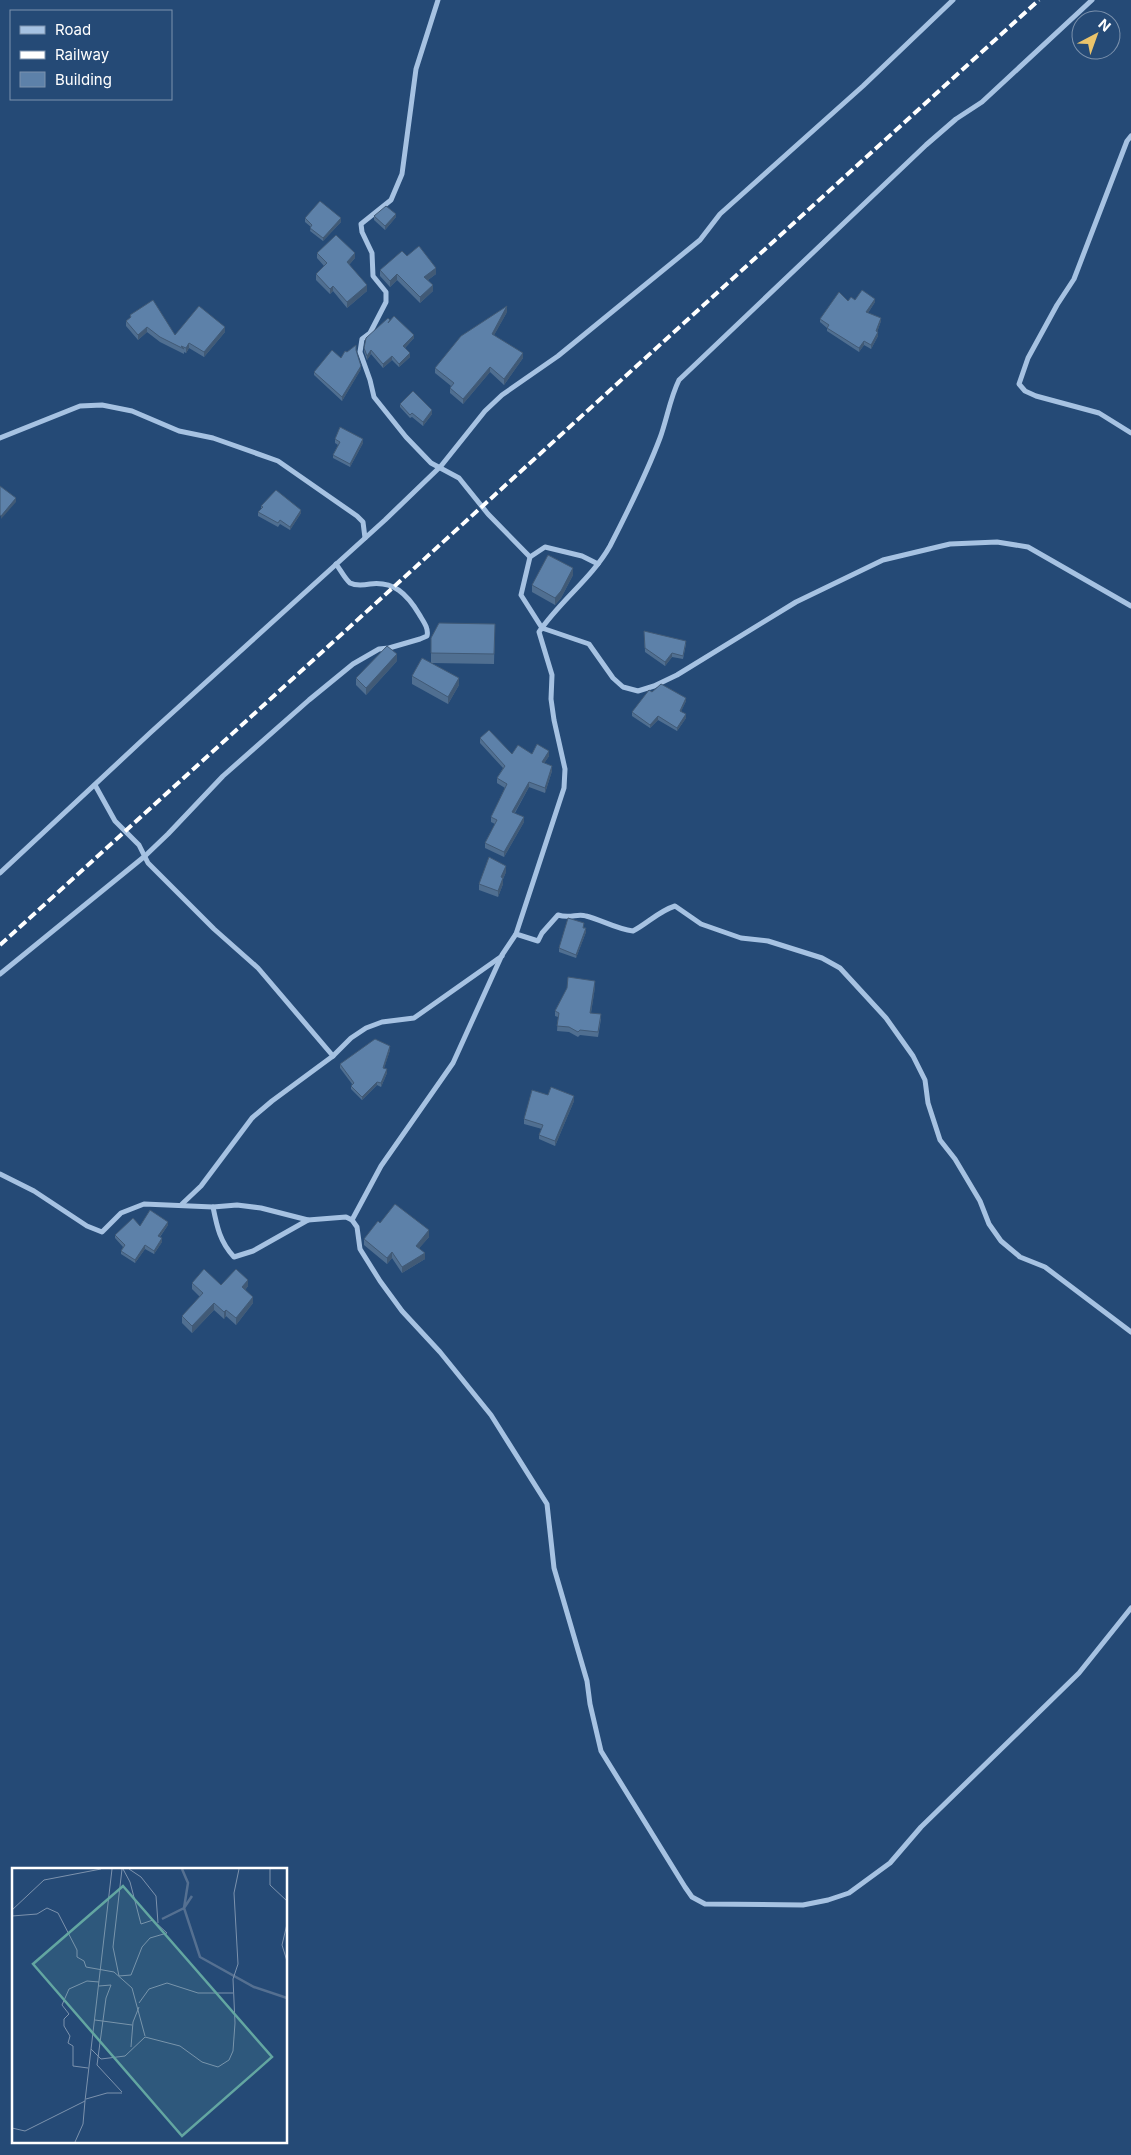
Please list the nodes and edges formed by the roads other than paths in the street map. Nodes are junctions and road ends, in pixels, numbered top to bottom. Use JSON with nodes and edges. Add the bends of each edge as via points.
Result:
{"nodes":[{"id":1,"x":438,"y":0,"type":"edge"},
{"id":2,"x":954,"y":0,"type":"edge"},
{"id":3,"x":1092,"y":0,"type":"edge"},
{"id":4,"x":1131,"y":136,"type":"edge"},
{"id":5,"x":1131,"y":433,"type":"edge"},
{"id":6,"x":0,"y":438,"type":"edge"},
{"id":7,"x":441,"y":466,"type":"junction"},
{"id":8,"x":365,"y":538,"type":"junction"},
{"id":9,"x":530,"y":557,"type":"junction"},
{"id":10,"x":336,"y":564,"type":"junction"},
{"id":11,"x":598,"y":564,"type":"junction"},
{"id":12,"x":1131,"y":606,"type":"edge"},
{"id":13,"x":542,"y":628,"type":"junction"},
{"id":14,"x":95,"y":785,"type":"junction"},
{"id":15,"x":144,"y":856,"type":"junction"},
{"id":16,"x":0,"y":873,"type":"edge"},
{"id":17,"x":516,"y":934,"type":"junction"},
{"id":18,"x":502,"y":955,"type":"junction"},
{"id":19,"x":0,"y":974,"type":"edge"},
{"id":20,"x":333,"y":1056,"type":"junction"},
{"id":21,"x":0,"y":1174,"type":"edge"},
{"id":22,"x":182,"y":1204,"type":"junction"},
{"id":23,"x":213,"y":1207,"type":"junction"},
{"id":24,"x":308,"y":1220,"type":"junction"},
{"id":25,"x":352,"y":1220,"type":"junction"},
{"id":26,"x":1131,"y":1332,"type":"edge"},
{"id":27,"x":1131,"y":1608,"type":"edge"}],
"edges":[{"from":1,"to":7,"type":"street","via":[[416,69],[402,174],[391,200],[361,224],[372,253],[373,276],[386,292],[386,302],[370,333],[362,339],[360,352],[374,397],[406,437],[431,462]]},
{"from":2,"to":7,"type":"street","via":[[864,86],[720,214],[700,240],[558,356],[502,395]]},
{"from":3,"to":11,"type":"street","via":[[982,102],[956,119],[926,146],[679,380],[660,439],[610,546]]},
{"from":4,"to":5,"type":"street","via":[[1074,279],[1028,358],[1019,384],[1036,396],[1099,413]]},
{"from":6,"to":8,"type":"street","via":[[80,406],[102,405],[132,411],[179,431],[213,438],[278,461],[357,516],[363,522]]},
{"from":7,"to":8,"type":"street"},
{"from":7,"to":9,"type":"street","via":[[459,478]]},
{"from":8,"to":10,"type":"street"},
{"from":9,"to":11,"type":"street","via":[[545,547],[582,556]]},
{"from":9,"to":13,"type":"street","via":[[521,596]]},
{"from":10,"to":14,"type":"street"},
{"from":10,"to":15,"type":"street","via":[[350,583],[383,582],[400,590],[426,625],[427,636],[379,649],[353,664],[223,776]]},
{"from":11,"to":13,"type":"street"},
{"from":12,"to":13,"type":"street","via":[[1028,547],[996,542],[959,544],[882,560],[796,602],[677,675],[638,691],[623,687],[613,678],[589,644]]},
{"from":13,"to":17,"type":"street","via":[[540,639],[552,675],[551,699],[565,769],[564,788]]},
{"from":14,"to":15,"type":"street","via":[[115,821],[139,845]]},
{"from":14,"to":16,"type":"street"},
{"from":15,"to":19,"type":"street"},
{"from":15,"to":20,"type":"street","via":[[214,929],[265,975]]},
{"from":17,"to":18,"type":"street"},
{"from":17,"to":26,"type":"street","via":[[538,941],[558,915],[568,918],[584,915],[633,931],[675,906],[701,924],[741,938],[768,941],[822,958],[840,968],[886,1018],[913,1056],[925,1080],[931,1116],[940,1140],[955,1159],[1001,1241],[1020,1257],[1044,1267]]},
{"from":18,"to":20,"type":"street","via":[[414,1018],[382,1022],[366,1028]]},
{"from":18,"to":25,"type":"street","via":[[453,1063],[381,1166]]},
{"from":20,"to":22,"type":"street","via":[[252,1118],[201,1186]]},
{"from":21,"to":22,"type":"street","via":[[102,1232],[121,1213],[144,1204]]},
{"from":22,"to":23,"type":"street"},
{"from":23,"to":24,"type":"street","via":[[262,1208]]},
{"from":23,"to":24,"type":"street","via":[[224,1246],[234,1257],[253,1251]]},
{"from":24,"to":25,"type":"street","via":[[346,1217]]},
{"from":25,"to":27,"type":"street","via":[[357,1227],[360,1249],[380,1282],[491,1415],[547,1504],[554,1568],[587,1681],[601,1751],[684,1887],[692,1897],[705,1904],[803,1905],[849,1893],[890,1863],[921,1827],[1079,1673]]}]}
